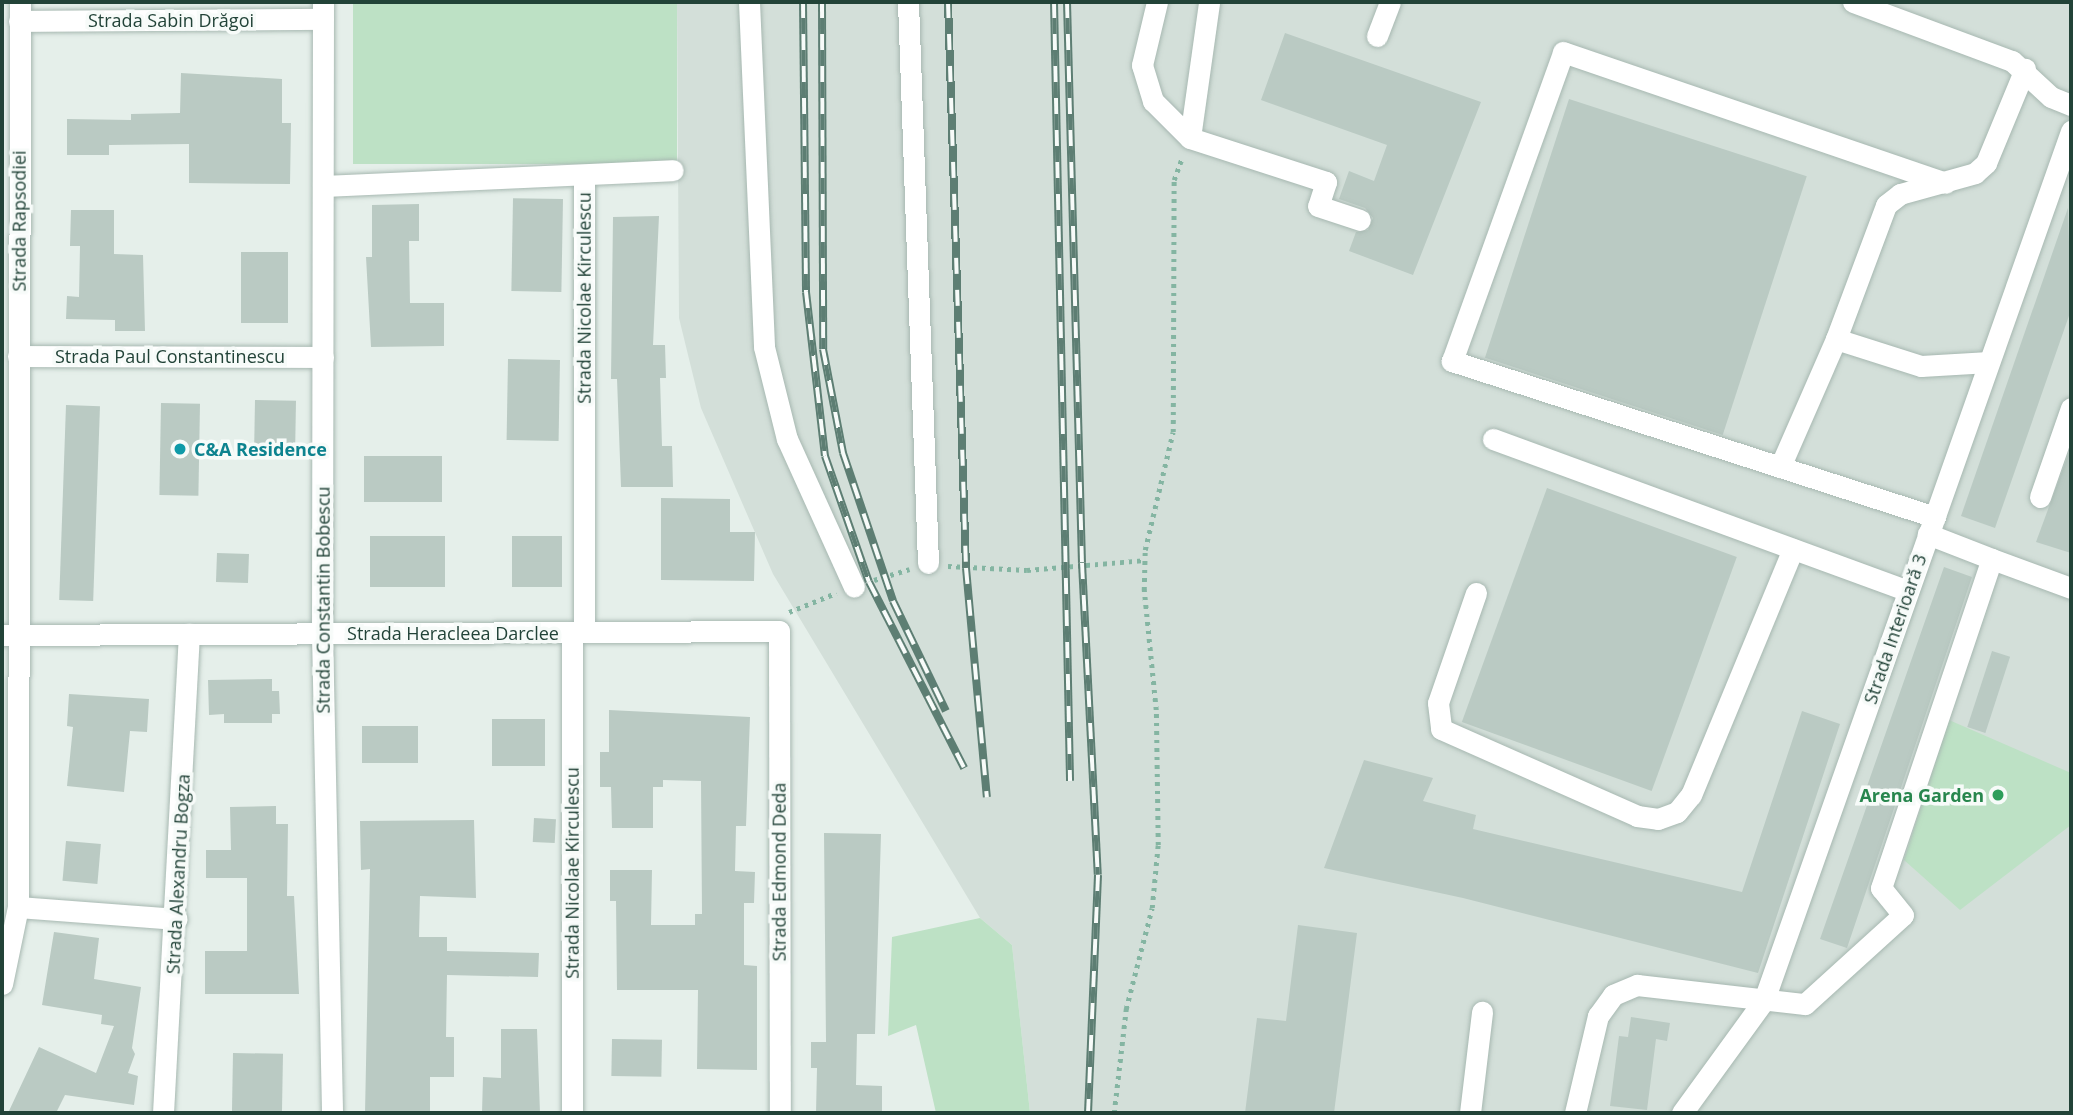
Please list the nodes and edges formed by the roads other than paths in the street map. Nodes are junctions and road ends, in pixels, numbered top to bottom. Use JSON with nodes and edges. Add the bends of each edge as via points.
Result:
{"nodes":[{"id":1,"x":750,"y":2,"type":"edge"},
{"id":2,"x":908,"y":2,"type":"edge"},
{"id":3,"x":1157,"y":2,"type":"edge"},
{"id":4,"x":1209,"y":2,"type":"edge"},
{"id":5,"x":1390,"y":2,"type":"edge"},
{"id":6,"x":1853,"y":2,"type":"edge"},
{"id":7,"x":323,"y":10,"type":"edge"},
{"id":8,"x":20,"y":11,"type":"edge"},
{"id":9,"x":1377,"y":36,"type":"dead end"},
{"id":10,"x":2025,"y":69,"type":"junction"},
{"id":11,"x":2071,"y":105,"type":"edge"},
{"id":12,"x":2071,"y":131,"type":"edge"},
{"id":13,"x":1190,"y":138,"type":"junction"},
{"id":14,"x":673,"y":170,"type":"dead end"},
{"id":15,"x":584,"y":175,"type":"junction"},
{"id":16,"x":1945,"y":183,"type":"junction"},
{"id":17,"x":323,"y":186,"type":"junction"},
{"id":18,"x":10,"y":205,"type":"edge"},
{"id":19,"x":1360,"y":220,"type":"dead end"},
{"id":20,"x":1836,"y":339,"type":"junction"},
{"id":21,"x":18,"y":356,"type":"junction"},
{"id":22,"x":323,"y":357,"type":"junction"},
{"id":23,"x":1989,"y":362,"type":"junction"},
{"id":24,"x":2071,"y":408,"type":"edge"},
{"id":25,"x":10,"y":423,"type":"edge"},
{"id":26,"x":1493,"y":439,"type":"dead end"},
{"id":27,"x":1780,"y":467,"type":"junction"},
{"id":28,"x":2040,"y":496,"type":"dead end"},
{"id":29,"x":1931,"y":525,"type":"junction"},
{"id":30,"x":1793,"y":549,"type":"junction"},
{"id":31,"x":1992,"y":559,"type":"junction"},
{"id":32,"x":928,"y":563,"type":"road end"},
{"id":33,"x":854,"y":587,"type":"dead end"},
{"id":34,"x":2071,"y":588,"type":"edge"},
{"id":35,"x":1908,"y":591,"type":"junction"},
{"id":36,"x":1476,"y":593,"type":"dead end"},
{"id":37,"x":779,"y":631,"type":"joint"},
{"id":38,"x":578,"y":632,"type":"junction"},
{"id":39,"x":322,"y":633,"type":"junction"},
{"id":40,"x":189,"y":634,"type":"junction"},
{"id":41,"x":9,"y":635,"type":"edge"},
{"id":42,"x":18,"y":907,"type":"junction"},
{"id":43,"x":177,"y":919,"type":"junction"},
{"id":44,"x":2,"y":984,"type":"edge"},
{"id":45,"x":1764,"y":1000,"type":"junction"},
{"id":46,"x":1482,"y":1012,"type":"dead end"},
{"id":47,"x":1684,"y":1112,"type":"edge"},
{"id":48,"x":163,"y":1113,"type":"edge"},
{"id":49,"x":332,"y":1113,"type":"edge"},
{"id":50,"x":572,"y":1113,"type":"edge"},
{"id":51,"x":780,"y":1113,"type":"edge"},
{"id":52,"x":1470,"y":1113,"type":"edge"},
{"id":53,"x":1575,"y":1113,"type":"edge"}],
"edges":[{"from":1,"to":33,"type":"street","via":[[764,347],[788,439]]},
{"from":2,"to":32,"type":"street"},
{"from":3,"to":13,"type":"street","via":[[1142,65],[1153,102]]},
{"from":4,"to":13,"type":"street"},
{"from":5,"to":9,"type":"street"},
{"from":6,"to":10,"type":"street"},
{"from":7,"to":8,"type":"street","name":"Strada Sabin Drăgoi"},
{"from":7,"to":17,"type":"street","name":"Strada Constantin Bobescu"},
{"from":8,"to":18,"type":"street","name":"Strada Rapsodiei"},
{"from":10,"to":11,"type":"street","via":[[2040,88]]},
{"from":10,"to":16,"type":"street","via":[[1986,163],[1975,173]]},
{"from":12,"to":23,"type":"street","name":"Strada Interioară 3"},
{"from":13,"to":19,"type":"street","via":[[1326,182],[1318,206]]},
{"from":14,"to":15,"type":"street"},
{"from":15,"to":17,"type":"street"},
{"from":15,"to":38,"type":"street","name":"Strada Nicolae Kirculescu"},
{"from":16,"to":20,"type":"street","via":[[1900,194],[1886,205]]},
{"from":16,"to":27,"type":"street","via":[[1563,52],[1452,361]]},
{"from":17,"to":22,"type":"street","name":"Strada Constantin Bobescu"},
{"from":18,"to":21,"type":"street","name":"Strada Rapsodiei"},
{"from":20,"to":23,"type":"street","via":[[1921,366]]},
{"from":20,"to":27,"type":"street"},
{"from":21,"to":22,"type":"street","name":"Strada Paul Constantinescu"},
{"from":21,"to":25,"type":"street","name":"Strada Rapsodiei"},
{"from":22,"to":39,"type":"street","name":"Strada Constantin Bobescu"},
{"from":23,"to":29,"type":"street","name":"Strada Interioară 3"},
{"from":24,"to":28,"type":"street"},
{"from":25,"to":41,"type":"street","name":"Strada Rapsodiei"},
{"from":26,"to":30,"type":"street"},
{"from":27,"to":29,"type":"street"},
{"from":29,"to":31,"type":"street"},
{"from":29,"to":35,"type":"street","name":"Strada Interioară 3"},
{"from":30,"to":35,"type":"street"},
{"from":30,"to":36,"type":"street","via":[[1691,795],[1677,812],[1658,819],[1636,816],[1441,729],[1438,703]]},
{"from":31,"to":34,"type":"street"},
{"from":31,"to":45,"type":"street","via":[[1881,887],[1903,915],[1805,1004]]},
{"from":35,"to":45,"type":"street","name":"Strada Interioară 3"},
{"from":37,"to":38,"type":"street","name":"Strada Heracleea Darclee"},
{"from":37,"to":51,"type":"street","name":"Strada Edmond Deda"},
{"from":38,"to":39,"type":"street","name":"Strada Heracleea Darclee"},
{"from":38,"to":50,"type":"street","name":"Strada Nicolae Kirculescu"},
{"from":39,"to":40,"type":"street","name":"Strada Heracleea Darclee"},
{"from":39,"to":49,"type":"street","name":"Strada Constantin Bobescu"},
{"from":40,"to":41,"type":"street","name":"Strada Heracleea Darclee"},
{"from":40,"to":43,"type":"street","name":"Strada Alexandru Bogza"},
{"from":41,"to":42,"type":"street","name":"Strada Rapsodiei"},
{"from":42,"to":43,"type":"street"},
{"from":42,"to":44,"type":"street","name":"Strada Rapsodiei"},
{"from":43,"to":48,"type":"street","name":"Strada Alexandru Bogza"},
{"from":45,"to":47,"type":"street","name":"Strada Interioară 3"},
{"from":45,"to":53,"type":"street","via":[[1637,985],[1613,995],[1598,1016]]},
{"from":46,"to":52,"type":"street"}]}
